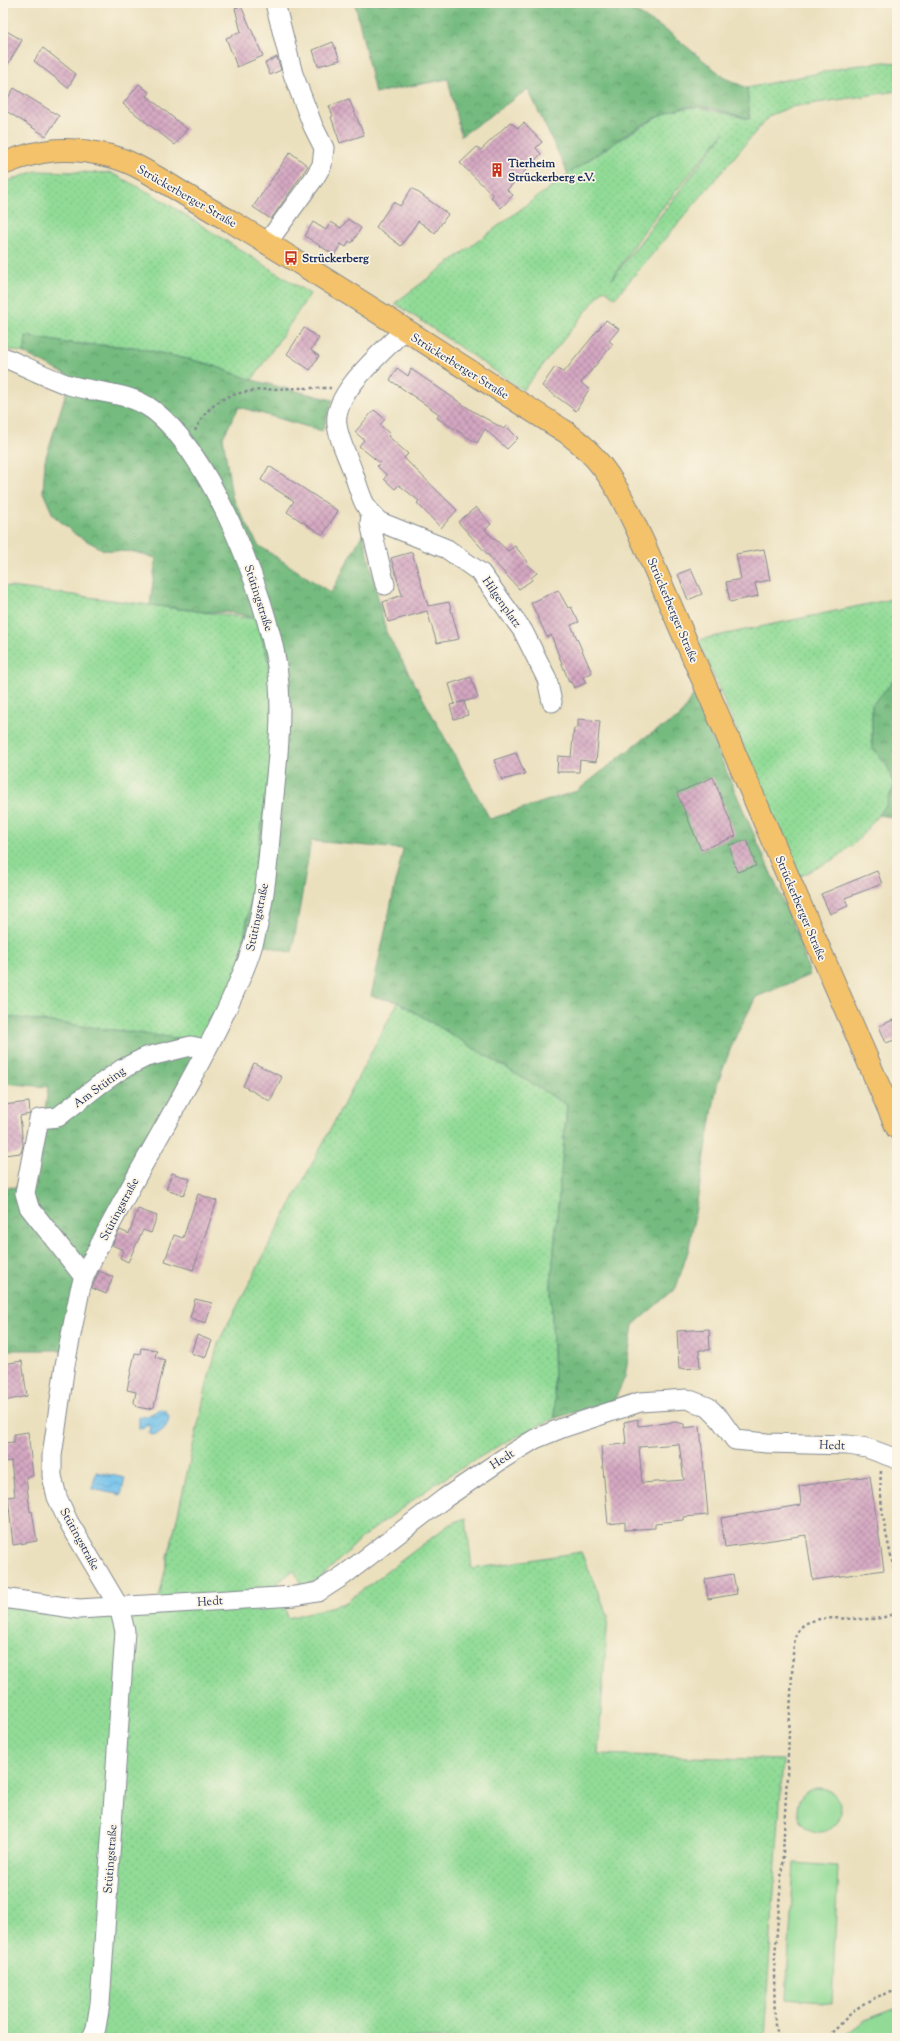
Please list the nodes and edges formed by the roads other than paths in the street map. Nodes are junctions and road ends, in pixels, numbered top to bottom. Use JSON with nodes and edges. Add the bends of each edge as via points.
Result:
{"nodes":[{"id":1,"x":274,"y":3,"type":"edge"},
{"id":2,"x":3,"y":164,"type":"edge"},
{"id":3,"x":267,"y":243,"type":"junction"},
{"id":4,"x":404,"y":330,"type":"junction"},
{"id":5,"x":3,"y":357,"type":"edge"},
{"id":6,"x":371,"y":515,"type":"junction"},
{"id":7,"x":385,"y":585,"type":"dead end"},
{"id":8,"x":552,"y":702,"type":"dead end"},
{"id":9,"x":206,"y":1049,"type":"junction"},
{"id":10,"x":893,"y":1102,"type":"edge"},
{"id":11,"x":897,"y":1128,"type":"edge"},
{"id":12,"x":84,"y":1277,"type":"junction"},
{"id":13,"x":890,"y":1457,"type":"edge"},
{"id":14,"x":3,"y":1598,"type":"edge"},
{"id":15,"x":119,"y":1607,"type":"junction"},
{"id":16,"x":92,"y":2038,"type":"edge"}],
"edges":[{"from":1,"to":3,"type":"street","via":[[293,74],[324,148],[322,165],[315,177]]},
{"from":2,"to":3,"type":"main road","name":"Strückerberger Straße","via":[[30,153],[55,150],[81,150],[112,156],[140,167]]},
{"from":3,"to":4,"type":"main road","name":"Strückerberger Straße"},
{"from":4,"to":6,"type":"street","via":[[348,388],[338,411],[337,425]]},
{"from":4,"to":10,"type":"main road","name":"Strückerberger Straße","via":[[566,432],[588,450],[620,493],[815,942]]},
{"from":5,"to":9,"type":"street","name":"Stütingstraße","via":[[69,385],[138,400],[168,422],[189,449],[217,495],[246,558],[271,635],[280,702],[268,866],[255,938],[245,968]]},
{"from":6,"to":7,"type":"street","via":[[370,523]]},
{"from":6,"to":8,"type":"street","name":"Hilgenplatz","via":[[400,531],[447,549],[481,573],[523,631],[547,679]]},
{"from":9,"to":12,"type":"street","name":"Stütingstraße"},
{"from":9,"to":12,"type":"street","name":"Am Stüting","via":[[190,1046],[146,1057],[99,1084],[58,1117],[39,1119],[25,1193],[28,1207]]},
{"from":10,"to":11,"type":"main road","name":"Strückerberger Straße"},
{"from":12,"to":15,"type":"street","name":"Stütingstraße","via":[[65,1365],[52,1456],[52,1476],[57,1497],[68,1521]]},
{"from":13,"to":15,"type":"street","name":"Hedt","via":[[867,1448],[848,1445],[735,1440],[708,1407],[688,1399],[640,1402],[535,1439],[452,1494],[318,1592],[295,1596]]},
{"from":14,"to":15,"type":"street","via":[[79,1609]]},
{"from":15,"to":16,"type":"street","name":"Stütingstraße","via":[[125,1631],[100,2004]]}]}
